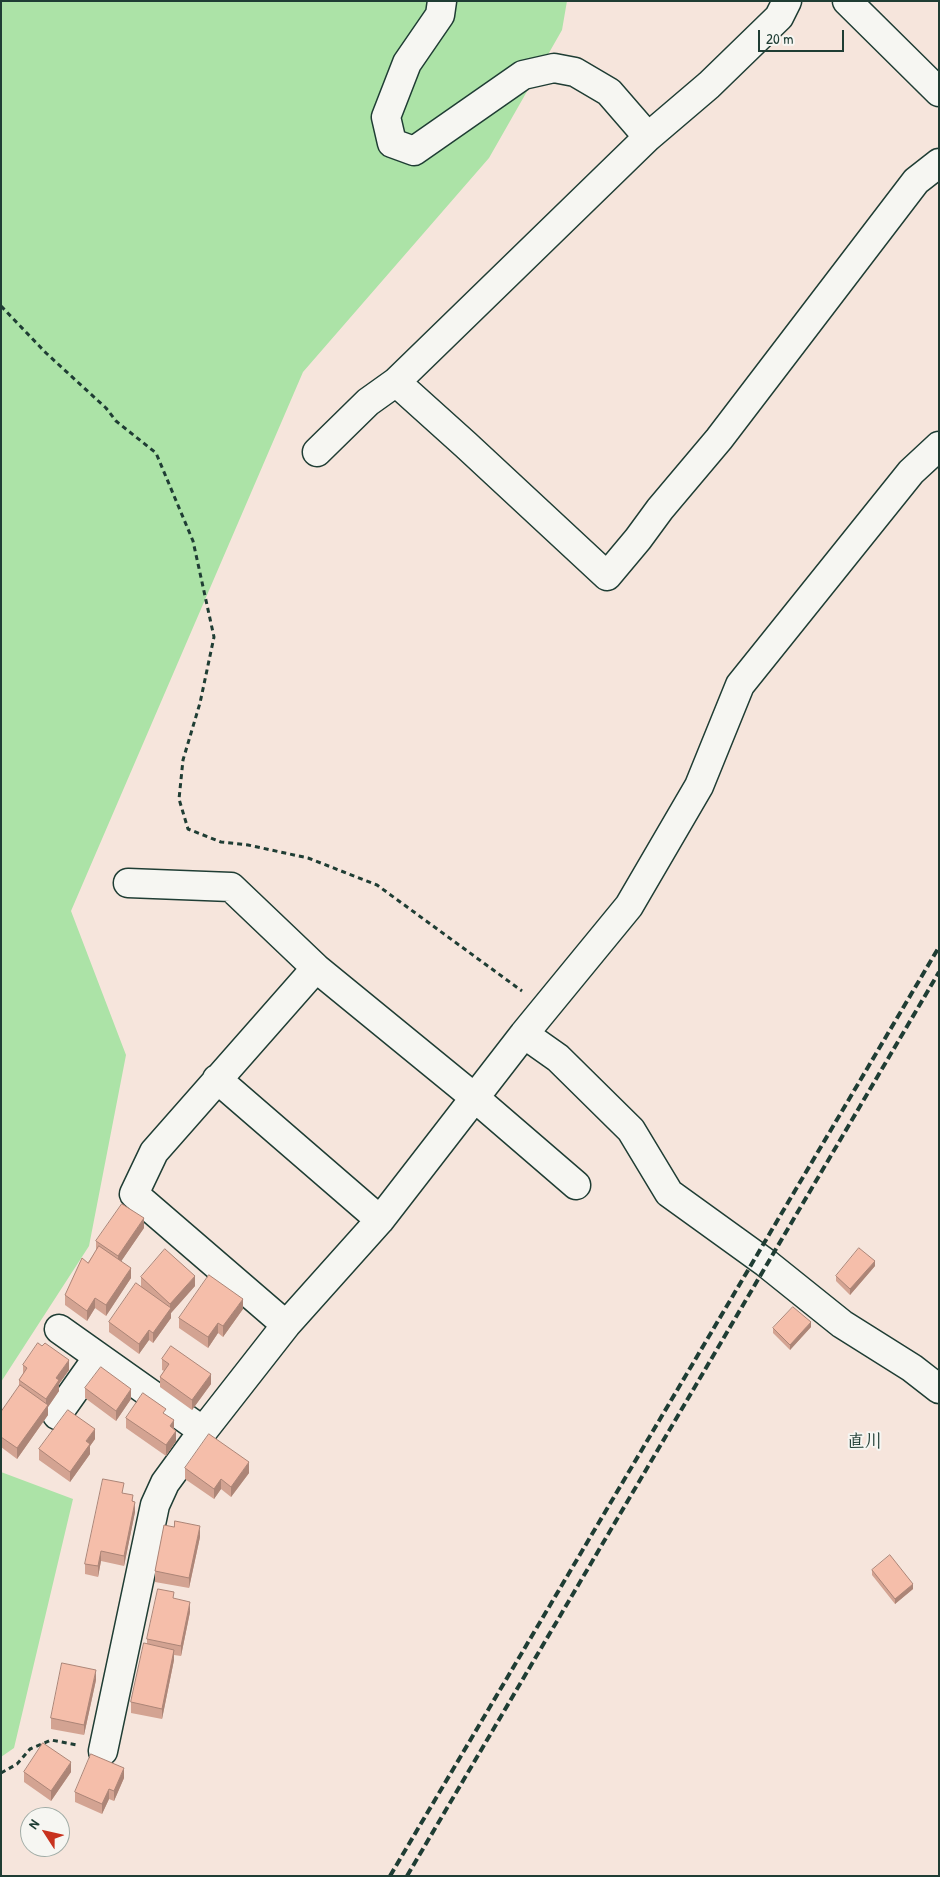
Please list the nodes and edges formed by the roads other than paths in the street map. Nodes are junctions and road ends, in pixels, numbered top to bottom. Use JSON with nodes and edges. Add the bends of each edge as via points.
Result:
{"nodes":[{"id":1,"x":442,"y":1,"type":"edge"},
{"id":2,"x":787,"y":1,"type":"edge"},
{"id":3,"x":847,"y":1,"type":"edge"},
{"id":4,"x":939,"y":92,"type":"edge"},
{"id":5,"x":648,"y":137,"type":"junction"},
{"id":6,"x":939,"y":163,"type":"edge"},
{"id":7,"x":396,"y":382,"type":"junction"},
{"id":8,"x":939,"y":446,"type":"edge"},
{"id":9,"x":317,"y":452,"type":"dead end"},
{"id":10,"x":128,"y":883,"type":"dead end"},
{"id":11,"x":316,"y":968,"type":"junction"},
{"id":12,"x":524,"y":1034,"type":"junction"},
{"id":13,"x":217,"y":1079,"type":"junction"},
{"id":14,"x":475,"y":1098,"type":"junction"},
{"id":15,"x":576,"y":1185,"type":"dead end"},
{"id":16,"x":380,"y":1220,"type":"junction"},
{"id":17,"x":286,"y":1325,"type":"junction"},
{"id":18,"x":59,"y":1329,"type":"dead end"},
{"id":19,"x":98,"y":1357,"type":"junction"},
{"id":20,"x":939,"y":1389,"type":"edge"},
{"id":21,"x":57,"y":1415,"type":"dead end"},
{"id":22,"x":204,"y":1431,"type":"junction"},
{"id":23,"x":103,"y":1751,"type":"road end"}],
"edges":[{"from":1,"to":5,"type":"street","via":[[440,15],[407,63],[386,117],[392,142],[414,151],[522,75],[554,68],[575,72],[609,92]]},
{"from":2,"to":5,"type":"street","via":[[779,17]]},
{"from":3,"to":4,"type":"street"},
{"from":5,"to":7,"type":"street"},
{"from":6,"to":7,"type":"street","via":[[916,180],[719,438],[607,576]]},
{"from":7,"to":9,"type":"street","via":[[368,402]]},
{"from":8,"to":12,"type":"street","via":[[911,472],[740,685],[699,786],[628,906]]},
{"from":10,"to":11,"type":"street","via":[[231,887]]},
{"from":11,"to":13,"type":"street"},
{"from":11,"to":14,"type":"street"},
{"from":12,"to":14,"type":"street"},
{"from":12,"to":20,"type":"street","via":[[558,1058],[631,1130],[669,1192],[761,1259],[842,1324]]},
{"from":13,"to":16,"type":"street"},
{"from":13,"to":17,"type":"street","via":[[154,1152],[134,1194]]},
{"from":14,"to":15,"type":"street"},
{"from":14,"to":16,"type":"street"},
{"from":16,"to":17,"type":"street"},
{"from":17,"to":22,"type":"street"},
{"from":18,"to":19,"type":"street"},
{"from":19,"to":21,"type":"street"},
{"from":19,"to":22,"type":"street"},
{"from":22,"to":23,"type":"street","via":[[165,1484],[155,1505]]}]}
